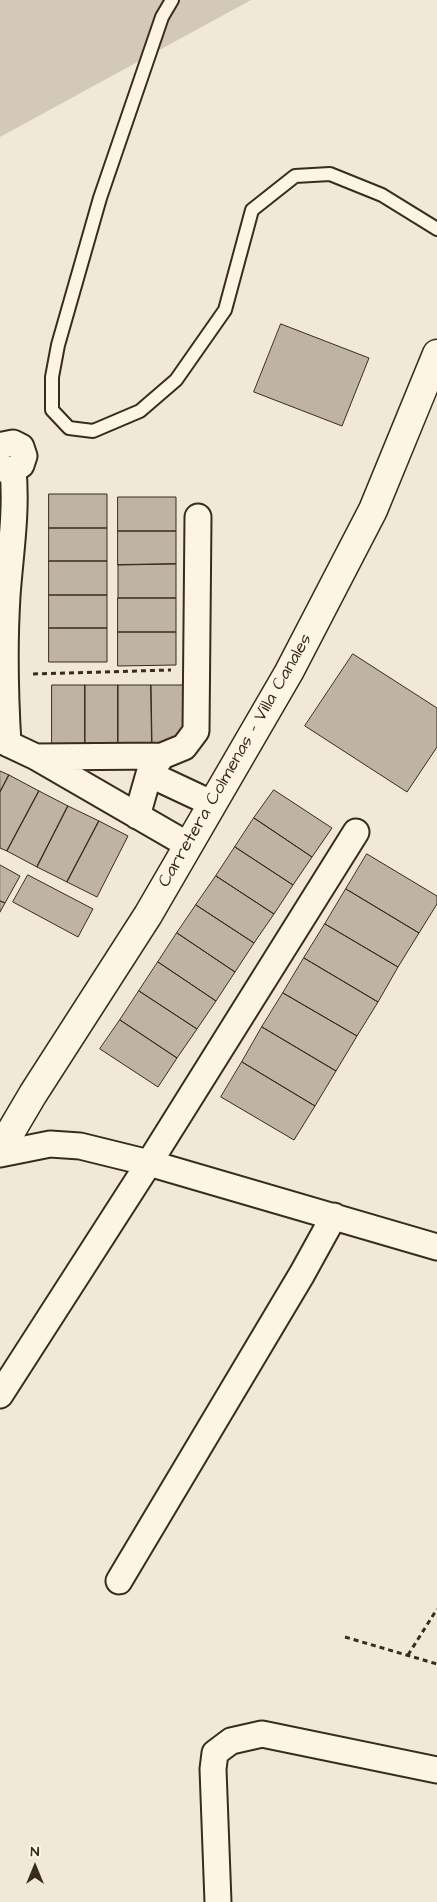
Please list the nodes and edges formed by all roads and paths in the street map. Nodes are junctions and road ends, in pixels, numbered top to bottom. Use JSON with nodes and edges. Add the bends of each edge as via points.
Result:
{"nodes":[{"id":1,"x":172,"y":0,"type":"edge"},
{"id":2,"x":437,"y":229,"type":"edge"},
{"id":3,"x":437,"y":354,"type":"edge"},
{"id":4,"x":3,"y":467,"type":"edge"},
{"id":5,"x":198,"y":517,"type":"dead end"},
{"id":6,"x":197,"y":670,"type":"junction"},
{"id":7,"x":4,"y":675,"type":"junction"},
{"id":8,"x":4,"y":742,"type":"edge"},
{"id":9,"x":36,"y":757,"type":"junction"},
{"id":10,"x":156,"y":765,"type":"junction"},
{"id":11,"x":213,"y":804,"type":"junction"},
{"id":12,"x":137,"y":816,"type":"junction"},
{"id":13,"x":356,"y":832,"type":"dead end"},
{"id":14,"x":188,"y":845,"type":"junction"},
{"id":15,"x":0,"y":1152,"type":"edge"},
{"id":16,"x":149,"y":1163,"type":"junction"},
{"id":17,"x":334,"y":1216,"type":"junction"},
{"id":18,"x":437,"y":1246,"type":"edge"},
{"id":19,"x":0,"y":1395,"type":"edge"},
{"id":20,"x":119,"y":1581,"type":"dead end"},
{"id":21,"x":437,"y":1610,"type":"edge"},
{"id":22,"x":345,"y":1637,"type":"dead end"},
{"id":23,"x":408,"y":1655,"type":"junction"},
{"id":24,"x":437,"y":1664,"type":"edge"},
{"id":25,"x":437,"y":1770,"type":"edge"},
{"id":26,"x":218,"y":1902,"type":"edge"}],
"edges":[{"from":1,"to":2,"type":"lane","via":[[162,17],[100,198],[58,345],[52,377],[52,410],[69,428],[93,431],[140,411],[176,380],[225,310],[252,210],[295,176],[330,174],[382,195]]},
{"from":3,"to":11,"type":"street","name":"Carretera Colmenas - Villa Canales","via":[[373,510],[289,672]]},
{"from":4,"to":7,"type":"street","via":[[15,495]]},
{"from":5,"to":6,"type":"street"},
{"from":6,"to":7,"type":"path"},
{"from":6,"to":10,"type":"street","via":[[196,731],[184,747]]},
{"from":7,"to":8,"type":"street"},
{"from":8,"to":9,"type":"street"},
{"from":9,"to":10,"type":"street"},
{"from":9,"to":12,"type":"street"},
{"from":10,"to":11,"type":"street"},
{"from":10,"to":12,"type":"street"},
{"from":11,"to":14,"type":"street","name":"Carretera Colmenas - Villa Canales"},
{"from":12,"to":14,"type":"street"},
{"from":13,"to":16,"type":"street"},
{"from":14,"to":15,"type":"street","name":"Carretera Colmenas - Villa Canales"},
{"from":15,"to":16,"type":"street","via":[[50,1144],[80,1146]]},
{"from":16,"to":17,"type":"street"},
{"from":16,"to":19,"type":"street"},
{"from":17,"to":18,"type":"street"},
{"from":17,"to":20,"type":"street"},
{"from":21,"to":23,"type":"path"},
{"from":22,"to":23,"type":"path"},
{"from":23,"to":24,"type":"path"},
{"from":25,"to":26,"type":"street","via":[[262,1734],[231,1741],[215,1753],[213,1769]]}]}
